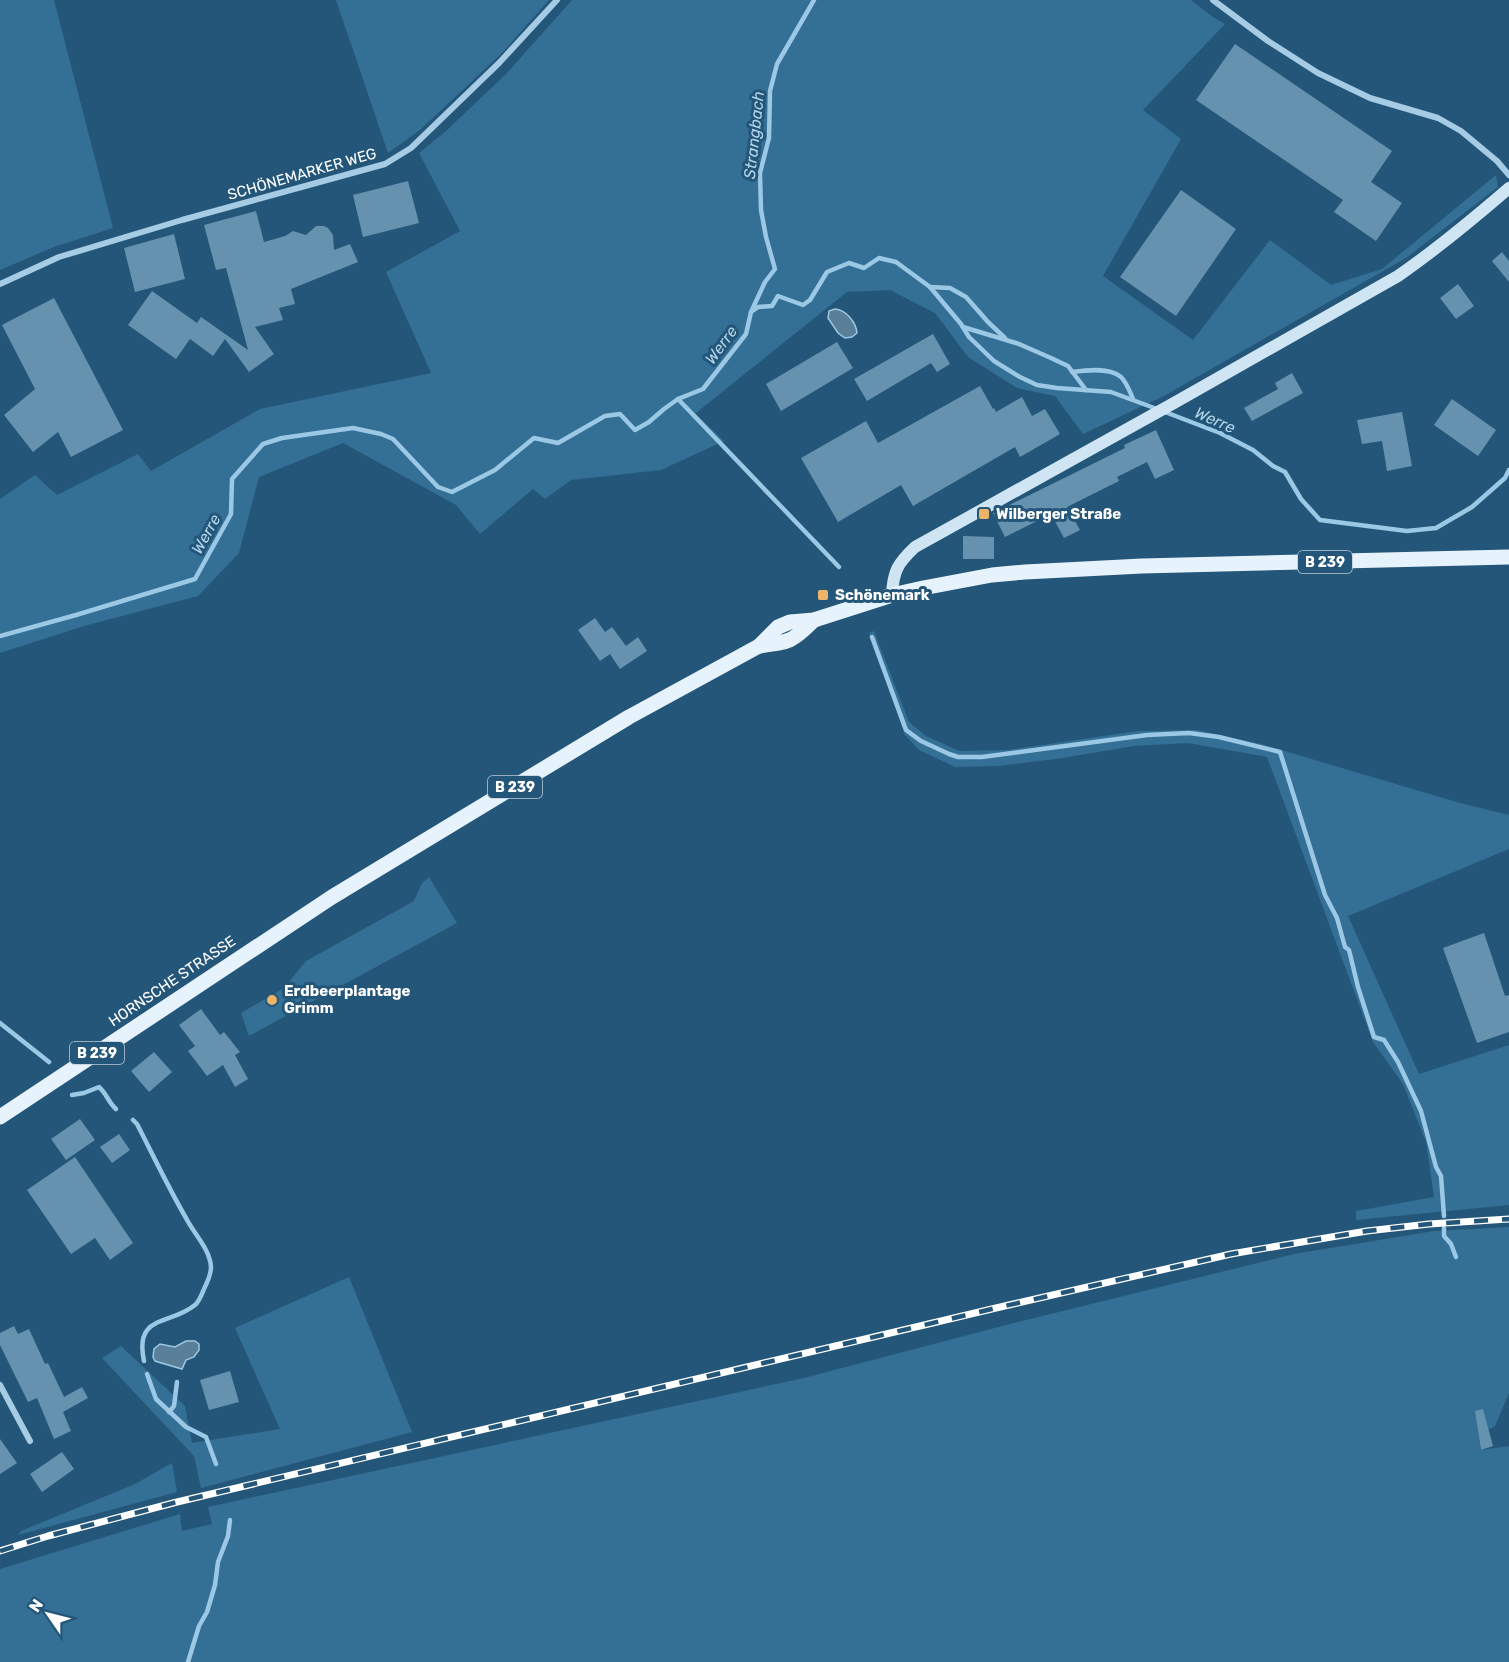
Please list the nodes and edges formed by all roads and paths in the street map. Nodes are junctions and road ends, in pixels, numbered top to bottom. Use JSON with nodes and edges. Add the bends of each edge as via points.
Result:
{"nodes":[{"id":1,"x":556,"y":0,"type":"edge"},
{"id":2,"x":1213,"y":0,"type":"edge"},
{"id":3,"x":1509,"y":175,"type":"edge"},
{"id":4,"x":1509,"y":188,"type":"edge"},
{"id":5,"x":0,"y":284,"type":"edge"},
{"id":6,"x":1509,"y":557,"type":"edge"},
{"id":7,"x":892,"y":595,"type":"junction"},
{"id":8,"x":0,"y":1117,"type":"edge"},
{"id":9,"x":0,"y":1385,"type":"edge"},
{"id":10,"x":30,"y":1441,"type":"dead end"}],
"edges":[{"from":1,"to":5,"type":"street","name":"SCHÖNEMARKER WEG","via":[[499,63],[411,148],[385,164],[59,257]]},
{"from":2,"to":3,"type":"street","via":[[1318,73],[1370,98],[1438,118],[1461,131]]},
{"from":4,"to":7,"type":"street","via":[[1398,276],[915,546],[897,567]]},
{"from":6,"to":7,"type":"main road","number":"B 239","via":[[1025,572]]},
{"from":7,"to":8,"type":"main road","name":"HORNSCHE STRASSE","number":"B 239","via":[[778,627],[759,646],[629,717],[372,872]]},
{"from":9,"to":10,"type":"street"}]}
